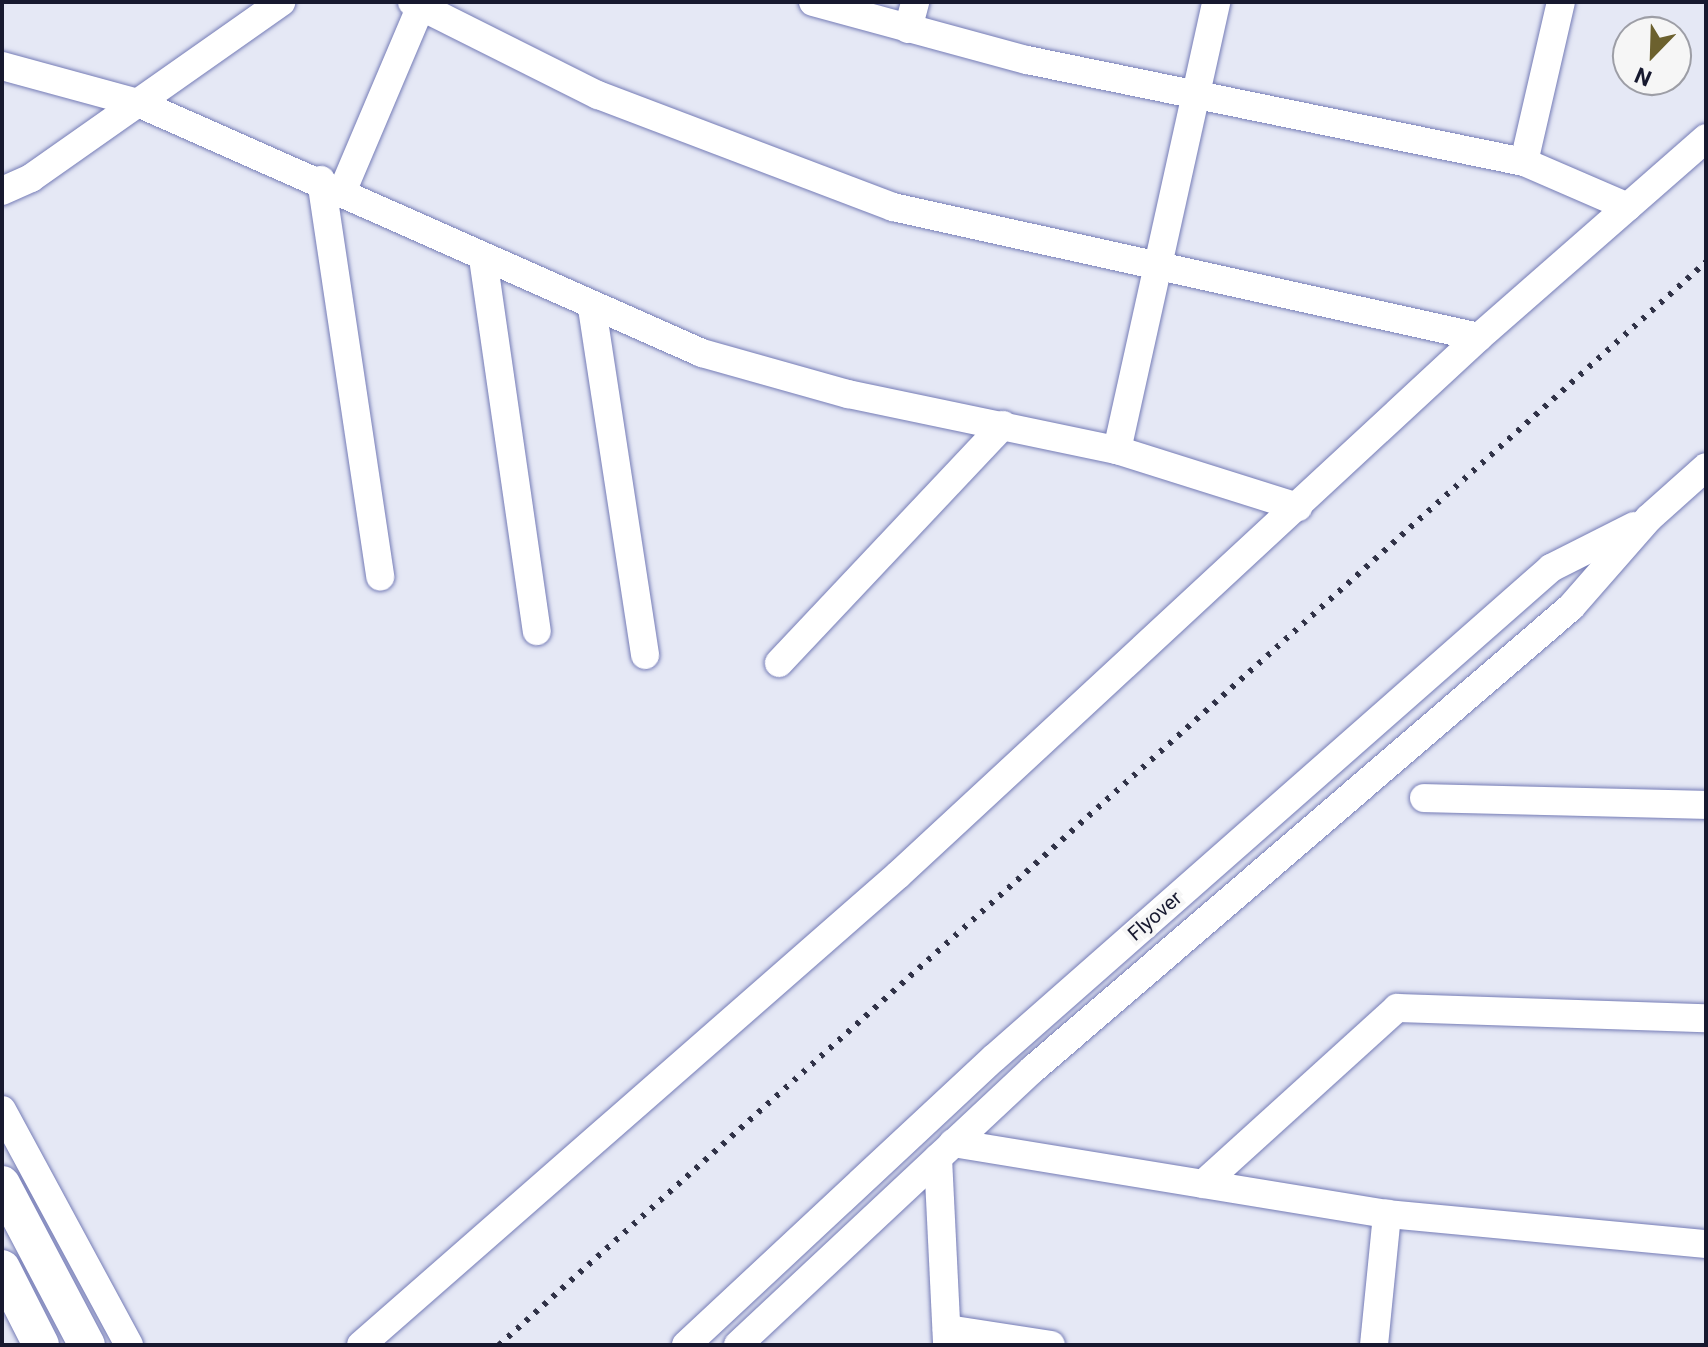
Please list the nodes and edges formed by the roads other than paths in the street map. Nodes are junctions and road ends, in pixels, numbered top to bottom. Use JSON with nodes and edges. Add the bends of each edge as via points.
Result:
{"nodes":[{"id":1,"x":281,"y":2,"type":"edge"},
{"id":2,"x":813,"y":2,"type":"edge"},
{"id":3,"x":1216,"y":2,"type":"edge"},
{"id":4,"x":1561,"y":2,"type":"edge"},
{"id":5,"x":417,"y":4,"type":"edge"},
{"id":6,"x":911,"y":15,"type":"edge"},
{"id":7,"x":2,"y":66,"type":"edge"},
{"id":8,"x":1197,"y":94,"type":"junction"},
{"id":9,"x":138,"y":103,"type":"junction"},
{"id":10,"x":1706,"y":138,"type":"edge"},
{"id":11,"x":1524,"y":162,"type":"junction"},
{"id":12,"x":332,"y":186,"type":"junction"},
{"id":13,"x":2,"y":191,"type":"edge"},
{"id":14,"x":1628,"y":207,"type":"junction"},
{"id":15,"x":483,"y":258,"type":"junction"},
{"id":16,"x":1161,"y":267,"type":"junction"},
{"id":17,"x":592,"y":308,"type":"junction"},
{"id":18,"x":1479,"y":337,"type":"junction"},
{"id":19,"x":1003,"y":425,"type":"junction"},
{"id":20,"x":1117,"y":450,"type":"junction"},
{"id":21,"x":1706,"y":467,"type":"edge"},
{"id":22,"x":1298,"y":507,"type":"junction"},
{"id":23,"x":1649,"y":518,"type":"junction"},
{"id":24,"x":380,"y":577,"type":"dead end"},
{"id":25,"x":537,"y":631,"type":"dead end"},
{"id":26,"x":645,"y":655,"type":"dead end"},
{"id":27,"x":779,"y":663,"type":"dead end"},
{"id":28,"x":1424,"y":798,"type":"dead end"},
{"id":29,"x":1706,"y":805,"type":"edge"},
{"id":30,"x":1706,"y":1018,"type":"edge"},
{"id":31,"x":2,"y":1110,"type":"edge"},
{"id":32,"x":945,"y":1150,"type":"junction"},
{"id":33,"x":2,"y":1184,"type":"edge"},
{"id":34,"x":1203,"y":1184,"type":"junction"},
{"id":35,"x":1387,"y":1214,"type":"junction"},
{"id":36,"x":1706,"y":1244,"type":"edge"},
{"id":37,"x":2,"y":1268,"type":"edge"},
{"id":38,"x":947,"y":1337,"type":"edge"},
{"id":39,"x":41,"y":1345,"type":"edge"},
{"id":40,"x":87,"y":1345,"type":"edge"},
{"id":41,"x":129,"y":1345,"type":"edge"},
{"id":42,"x":361,"y":1345,"type":"edge"},
{"id":43,"x":686,"y":1345,"type":"edge"},
{"id":44,"x":738,"y":1345,"type":"edge"},
{"id":45,"x":1051,"y":1345,"type":"edge"},
{"id":46,"x":1374,"y":1345,"type":"edge"}],
"edges":[{"from":1,"to":9,"type":"street"},
{"from":2,"to":6,"type":"street"},
{"from":3,"to":8,"type":"street"},
{"from":4,"to":11,"type":"street"},
{"from":5,"to":12,"type":"street"},
{"from":5,"to":16,"type":"street","via":[[598,95],[893,207]]},
{"from":6,"to":8,"type":"street"},
{"from":7,"to":9,"type":"street"},
{"from":8,"to":11,"type":"street"},
{"from":8,"to":16,"type":"street"},
{"from":9,"to":12,"type":"street"},
{"from":9,"to":13,"type":"street","via":[[31,178]]},
{"from":10,"to":14,"type":"street"},
{"from":11,"to":14,"type":"street"},
{"from":12,"to":15,"type":"street"},
{"from":12,"to":24,"type":"street"},
{"from":14,"to":18,"type":"street"},
{"from":15,"to":17,"type":"street"},
{"from":15,"to":25,"type":"street"},
{"from":16,"to":18,"type":"street"},
{"from":16,"to":20,"type":"street"},
{"from":17,"to":19,"type":"street","via":[[777,376]]},
{"from":17,"to":26,"type":"street"},
{"from":18,"to":22,"type":"street"},
{"from":19,"to":20,"type":"street"},
{"from":19,"to":27,"type":"street"},
{"from":20,"to":22,"type":"street"},
{"from":21,"to":23,"type":"street"},
{"from":22,"to":42,"type":"street","via":[[898,875]]},
{"from":23,"to":32,"type":"street","via":[[1571,607]]},
{"from":23,"to":43,"type":"street","name":"Flyover","via":[[1551,568],[1525,590],[994,1058]]},
{"from":28,"to":29,"type":"street"},
{"from":30,"to":34,"type":"street","via":[[1397,1008]]},
{"from":31,"to":41,"type":"street"},
{"from":32,"to":34,"type":"street"},
{"from":32,"to":38,"type":"street"},
{"from":32,"to":44,"type":"street"},
{"from":33,"to":40,"type":"main road"},
{"from":34,"to":35,"type":"street"},
{"from":35,"to":36,"type":"street"},
{"from":35,"to":46,"type":"street"},
{"from":37,"to":39,"type":"main road"},
{"from":38,"to":45,"type":"street"}]}
